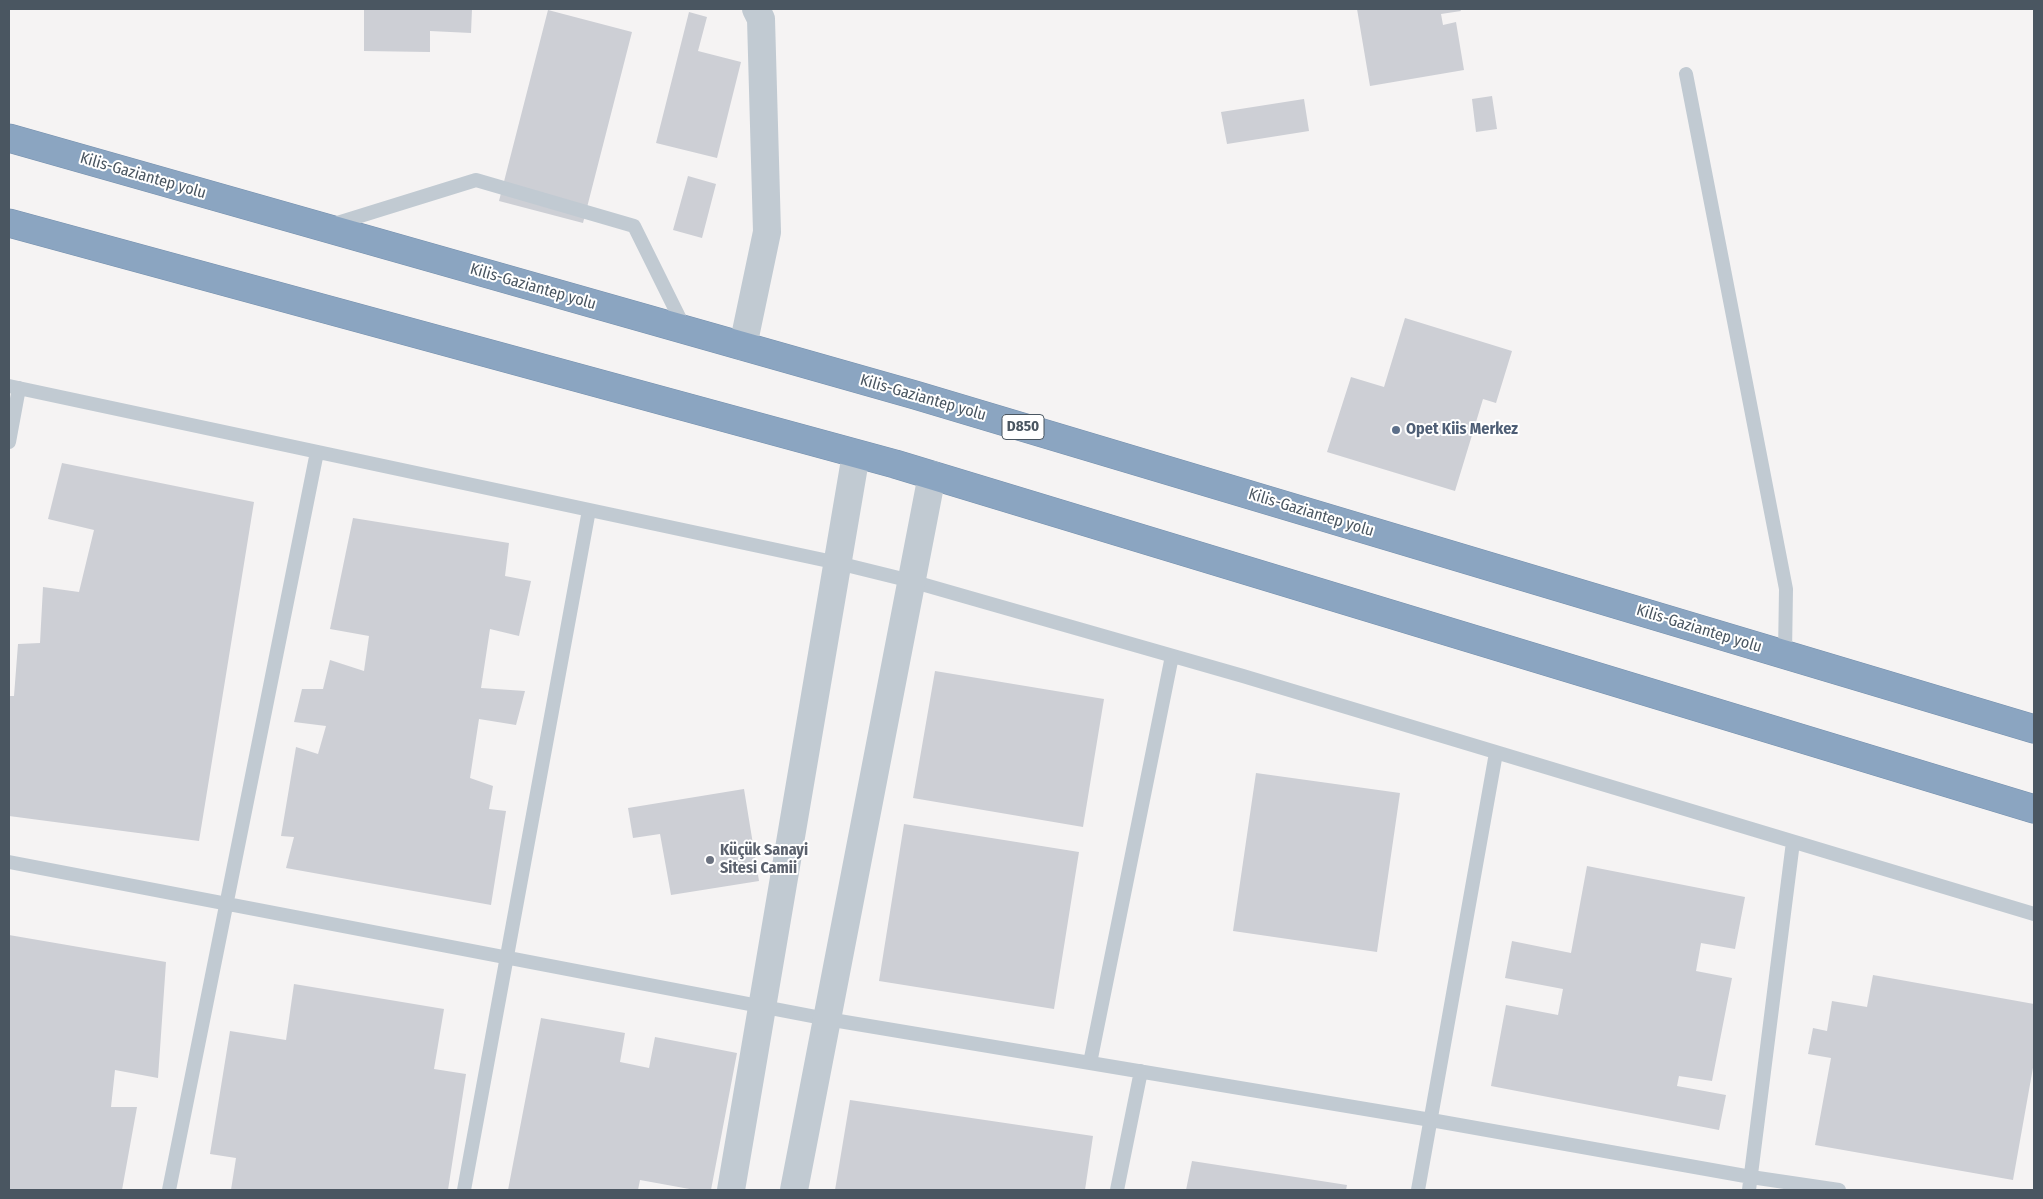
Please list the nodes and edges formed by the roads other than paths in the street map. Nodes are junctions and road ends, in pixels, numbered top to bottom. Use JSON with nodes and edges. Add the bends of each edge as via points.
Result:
{"nodes":[{"id":1,"x":756,"y":9,"type":"edge"},
{"id":2,"x":1686,"y":74,"type":"dead end"},
{"id":3,"x":9,"y":138,"type":"edge"},
{"id":4,"x":9,"y":223,"type":"edge"},
{"id":5,"x":323,"y":227,"type":"junction"},
{"id":6,"x":686,"y":330,"type":"junction"},
{"id":7,"x":743,"y":346,"type":"junction"},
{"id":8,"x":14,"y":387,"type":"edge"},
{"id":9,"x":9,"y":442,"type":"edge"},
{"id":10,"x":317,"y":452,"type":"junction"},
{"id":11,"x":856,"y":454,"type":"junction"},
{"id":12,"x":932,"y":475,"type":"junction"},
{"id":13,"x":589,"y":510,"type":"junction"},
{"id":14,"x":838,"y":563,"type":"junction"},
{"id":15,"x":911,"y":582,"type":"junction"},
{"id":16,"x":1785,"y":654,"type":"junction"},
{"id":17,"x":1172,"y":656,"type":"junction"},
{"id":18,"x":2034,"y":729,"type":"edge"},
{"id":19,"x":1496,"y":753,"type":"junction"},
{"id":20,"x":2034,"y":809,"type":"edge"},
{"id":21,"x":1793,"y":842,"type":"junction"},
{"id":22,"x":9,"y":862,"type":"edge"},
{"id":23,"x":227,"y":904,"type":"junction"},
{"id":24,"x":2034,"y":914,"type":"edge"},
{"id":25,"x":506,"y":958,"type":"junction"},
{"id":26,"x":762,"y":1006,"type":"junction"},
{"id":27,"x":827,"y":1019,"type":"junction"},
{"id":28,"x":1090,"y":1063,"type":"junction"},
{"id":29,"x":1141,"y":1071,"type":"junction"},
{"id":30,"x":1431,"y":1120,"type":"junction"},
{"id":31,"x":1750,"y":1184,"type":"edge"},
{"id":32,"x":169,"y":1190,"type":"edge"},
{"id":33,"x":464,"y":1190,"type":"edge"},
{"id":34,"x":731,"y":1190,"type":"edge"},
{"id":35,"x":794,"y":1190,"type":"edge"},
{"id":36,"x":1117,"y":1190,"type":"edge"},
{"id":37,"x":1418,"y":1190,"type":"edge"},
{"id":38,"x":1840,"y":1190,"type":"edge"}],
"edges":[{"from":1,"to":7,"type":"street","via":[[761,19],[767,232]]},
{"from":2,"to":16,"type":"lane","via":[[1786,589]]},
{"from":3,"to":5,"type":"highway","name":"Kilis-Gaziantep yolu","number":"D850"},
{"from":4,"to":11,"type":"highway"},
{"from":5,"to":6,"type":"highway","name":"Kilis-Gaziantep yolu","number":"D850"},
{"from":5,"to":6,"type":"lane","via":[[476,180],[634,226]]},
{"from":6,"to":7,"type":"highway","name":"Kilis-Gaziantep yolu","number":"D850"},
{"from":7,"to":16,"type":"highway","name":"Kilis-Gaziantep yolu","number":"D850"},
{"from":8,"to":9,"type":"lane"},
{"from":8,"to":10,"type":"lane"},
{"from":10,"to":13,"type":"lane"},
{"from":10,"to":23,"type":"lane"},
{"from":11,"to":12,"type":"highway"},
{"from":11,"to":14,"type":"street"},
{"from":12,"to":15,"type":"street"},
{"from":12,"to":20,"type":"highway"},
{"from":13,"to":14,"type":"lane"},
{"from":13,"to":25,"type":"lane"},
{"from":14,"to":15,"type":"lane"},
{"from":14,"to":26,"type":"street"},
{"from":15,"to":17,"type":"lane"},
{"from":15,"to":27,"type":"street"},
{"from":16,"to":18,"type":"highway","name":"Kilis-Gaziantep yolu","number":"D850"},
{"from":17,"to":19,"type":"lane"},
{"from":17,"to":28,"type":"lane"},
{"from":19,"to":21,"type":"lane"},
{"from":19,"to":30,"type":"lane"},
{"from":21,"to":24,"type":"lane"},
{"from":21,"to":31,"type":"lane"},
{"from":22,"to":23,"type":"lane"},
{"from":23,"to":25,"type":"lane"},
{"from":23,"to":32,"type":"lane"},
{"from":25,"to":26,"type":"lane"},
{"from":25,"to":33,"type":"lane"},
{"from":26,"to":27,"type":"lane"},
{"from":26,"to":34,"type":"street"},
{"from":27,"to":28,"type":"lane"},
{"from":27,"to":35,"type":"street"},
{"from":28,"to":29,"type":"lane"},
{"from":29,"to":30,"type":"lane"},
{"from":29,"to":36,"type":"lane"},
{"from":30,"to":31,"type":"lane"},
{"from":30,"to":37,"type":"lane"},
{"from":31,"to":38,"type":"lane"}]}
